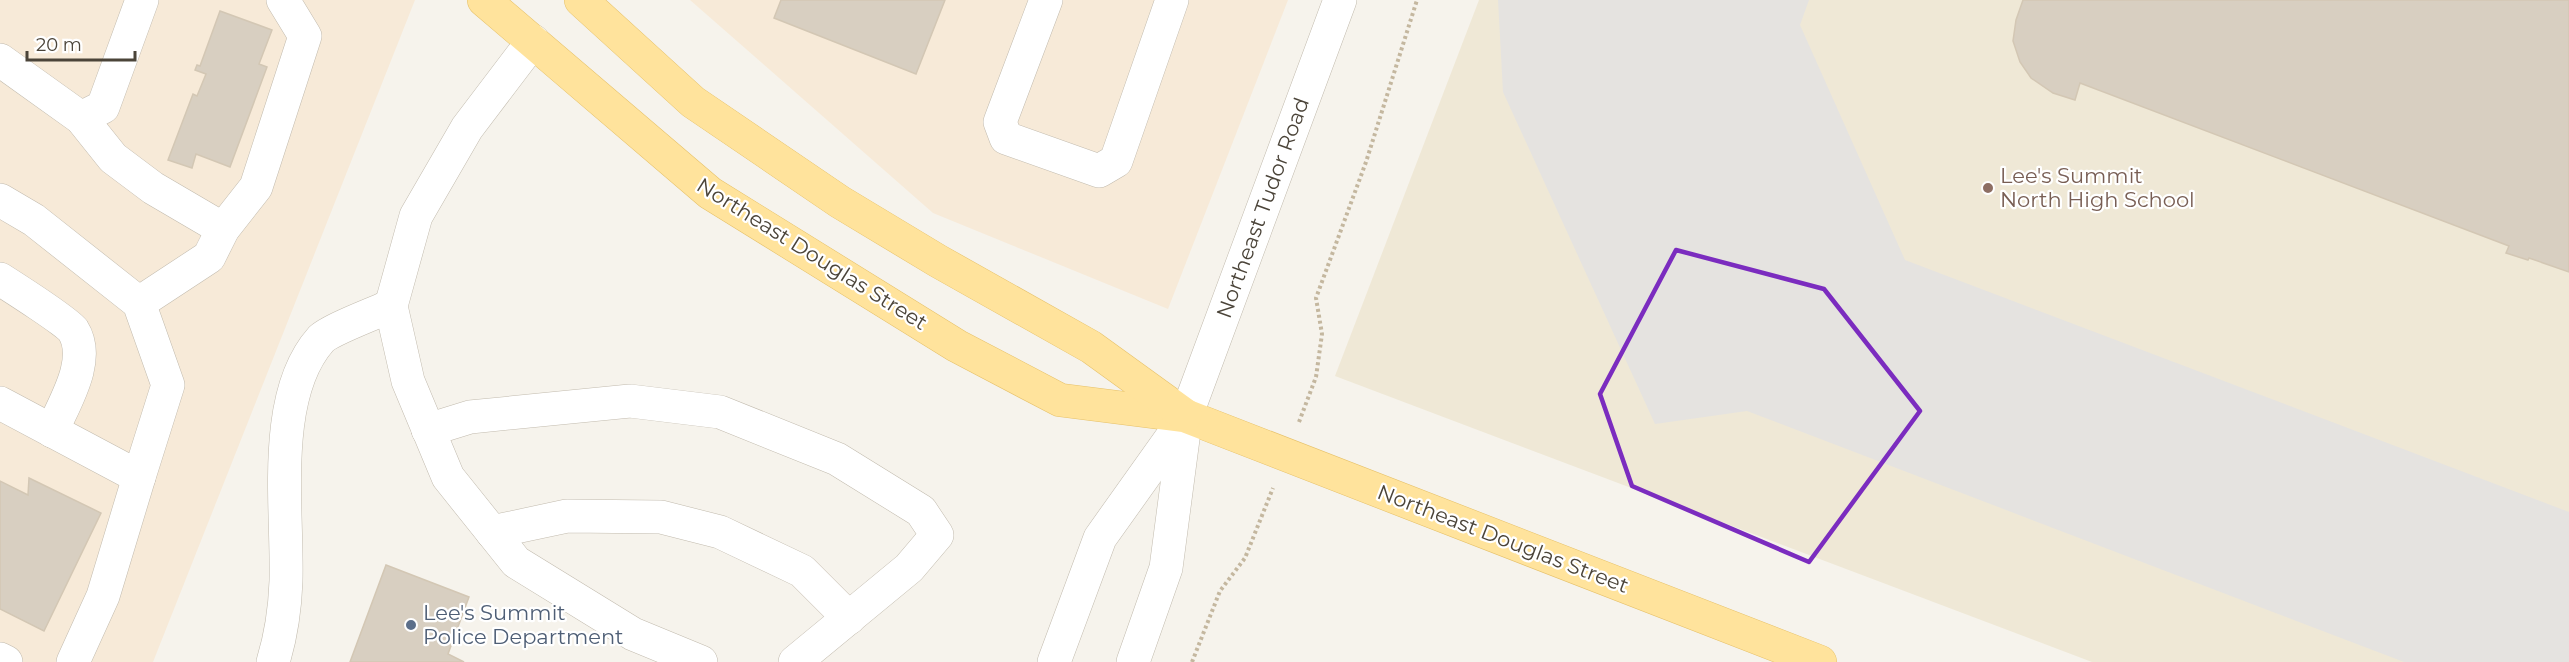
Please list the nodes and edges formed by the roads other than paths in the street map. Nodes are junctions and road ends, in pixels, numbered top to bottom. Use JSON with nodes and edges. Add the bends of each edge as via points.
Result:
{"nodes":[{"id":1,"x":142,"y":0,"type":"edge"},
{"id":2,"x":284,"y":0,"type":"edge"},
{"id":3,"x":484,"y":0,"type":"edge"},
{"id":4,"x":581,"y":0,"type":"edge"},
{"id":5,"x":1046,"y":0,"type":"edge"},
{"id":6,"x":1172,"y":0,"type":"edge"},
{"id":7,"x":1340,"y":0,"type":"edge"},
{"id":8,"x":533,"y":41,"type":"junction"},
{"id":9,"x":0,"y":60,"type":"edge"},
{"id":10,"x":81,"y":118,"type":"junction"},
{"id":11,"x":0,"y":200,"type":"edge"},
{"id":12,"x":224,"y":229,"type":"junction"},
{"id":13,"x":0,"y":279,"type":"edge"},
{"id":14,"x":139,"y":303,"type":"junction"},
{"id":15,"x":391,"y":306,"type":"junction"},
{"id":16,"x":0,"y":403,"type":"edge"},
{"id":17,"x":1186,"y":416,"type":"junction"},
{"id":18,"x":428,"y":430,"type":"junction"},
{"id":19,"x":52,"y":432,"type":"junction"},
{"id":20,"x":139,"y":477,"type":"junction"},
{"id":21,"x":492,"y":532,"type":"junction"},
{"id":22,"x":849,"y":618,"type":"junction"},
{"id":23,"x":0,"y":658,"type":"edge"},
{"id":24,"x":6,"y":662,"type":"edge"},
{"id":25,"x":73,"y":662,"type":"edge"},
{"id":26,"x":273,"y":662,"type":"edge"},
{"id":27,"x":701,"y":662,"type":"edge"},
{"id":28,"x":795,"y":662,"type":"edge"},
{"id":29,"x":1054,"y":662,"type":"edge"},
{"id":30,"x":1133,"y":662,"type":"edge"},
{"id":31,"x":1820,"y":662,"type":"edge"}],
"edges":[{"from":1,"to":10,"type":"street","via":[[103,107]]},
{"from":2,"to":12,"type":"street","via":[[304,36],[256,188]]},
{"from":3,"to":8,"type":"main road","name":"Northeast Douglas Street"},
{"from":4,"to":17,"type":"main road","name":"Northeast Douglas Street","via":[[693,102],[850,208],[1091,347]]},
{"from":5,"to":6,"type":"street","via":[[1000,122],[1006,138],[1099,171],[1116,161]]},
{"from":7,"to":17,"type":"street","name":"Northeast Tudor Road"},
{"from":8,"to":15,"type":"street","via":[[467,128],[416,216]]},
{"from":8,"to":17,"type":"main road","name":"Northeast Douglas Street","via":[[710,193],[957,346],[1060,400]]},
{"from":9,"to":10,"type":"street"},
{"from":10,"to":12,"type":"street","via":[[112,158],[153,188]]},
{"from":11,"to":14,"type":"street","via":[[34,220]]},
{"from":12,"to":14,"type":"street","via":[[209,257]]},
{"from":13,"to":19,"type":"street","via":[[73,328],[80,350],[76,373]]},
{"from":14,"to":20,"type":"street","via":[[168,385]]},
{"from":15,"to":18,"type":"street","via":[[408,381]]},
{"from":15,"to":26,"type":"street","via":[[322,337],[299,374],[286,420],[286,584]]},
{"from":16,"to":19,"type":"street"},
{"from":17,"to":29,"type":"street","name":"Northeast Tudor Road","via":[[1101,538]]},
{"from":17,"to":30,"type":"street","name":"Northeast Tudor Road","via":[[1166,568]]},
{"from":17,"to":31,"type":"main road","name":"Northeast Douglas Street"},
{"from":18,"to":21,"type":"street","via":[[447,477]]},
{"from":18,"to":22,"type":"street","via":[[470,417],[630,401],[720,412],[837,459],[921,511],[937,535],[909,568]]},
{"from":19,"to":20,"type":"street"},
{"from":20,"to":25,"type":"street","via":[[103,596]]},
{"from":21,"to":22,"type":"street","via":[[567,516],[662,517],[720,532],[802,571]]},
{"from":21,"to":27,"type":"street","via":[[516,562],[633,634]]},
{"from":22,"to":28,"type":"street"},
{"from":23,"to":24,"type":"street"}]}
